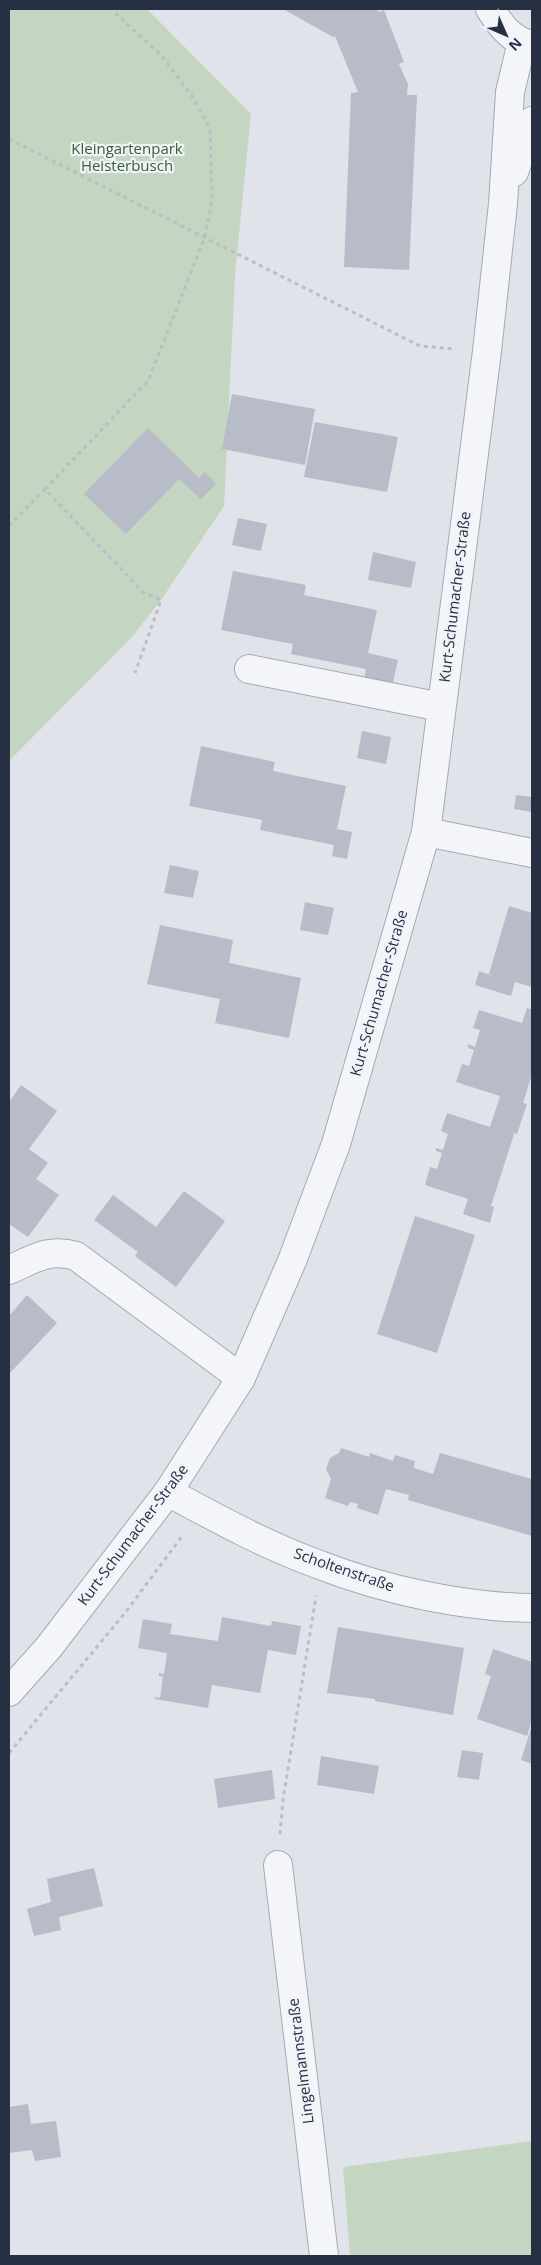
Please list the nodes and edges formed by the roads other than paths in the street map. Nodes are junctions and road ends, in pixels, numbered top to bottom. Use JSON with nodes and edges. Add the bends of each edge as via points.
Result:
{"nodes":[{"id":1,"x":490,"y":9,"type":"edge"},
{"id":2,"x":527,"y":43,"type":"edge"},
{"id":3,"x":532,"y":121,"type":"edge"},
{"id":4,"x":503,"y":204,"type":"junction"},
{"id":5,"x":249,"y":669,"type":"dead end"},
{"id":6,"x":441,"y":707,"type":"junction"},
{"id":7,"x":426,"y":832,"type":"junction"},
{"id":8,"x":532,"y":853,"type":"edge"},
{"id":9,"x":9,"y":1270,"type":"edge"},
{"id":10,"x":242,"y":1378,"type":"junction"},
{"id":11,"x":168,"y":1492,"type":"junction"},
{"id":12,"x":532,"y":1608,"type":"edge"},
{"id":13,"x":9,"y":1692,"type":"edge"},
{"id":14,"x":278,"y":1865,"type":"road end"},
{"id":15,"x":324,"y":2256,"type":"edge"}],
"edges":[{"from":1,"to":2,"type":"street","via":[[502,29]]},
{"from":2,"to":4,"type":"street","name":"Kurt-Schumacher-Straße","via":[[510,92]]},
{"from":3,"to":4,"type":"street","name":"Kurt-Schumacher-Straße"},
{"from":4,"to":6,"type":"street","name":"Kurt-Schumacher-Straße"},
{"from":5,"to":6,"type":"street"},
{"from":6,"to":7,"type":"street","name":"Kurt-Schumacher-Straße"},
{"from":7,"to":8,"type":"street"},
{"from":7,"to":10,"type":"street","name":"Kurt-Schumacher-Straße","via":[[336,1144],[292,1261]]},
{"from":9,"to":10,"type":"street","via":[[59,1251],[76,1256]]},
{"from":10,"to":11,"type":"street","name":"Kurt-Schumacher-Straße"},
{"from":11,"to":12,"type":"street","name":"Scholtenstraße","via":[[320,1566],[412,1593],[508,1608]]},
{"from":11,"to":13,"type":"street","name":"Kurt-Schumacher-Straße","via":[[49,1647]]},
{"from":14,"to":15,"type":"street","name":"Lingelmannstraße"}]}
